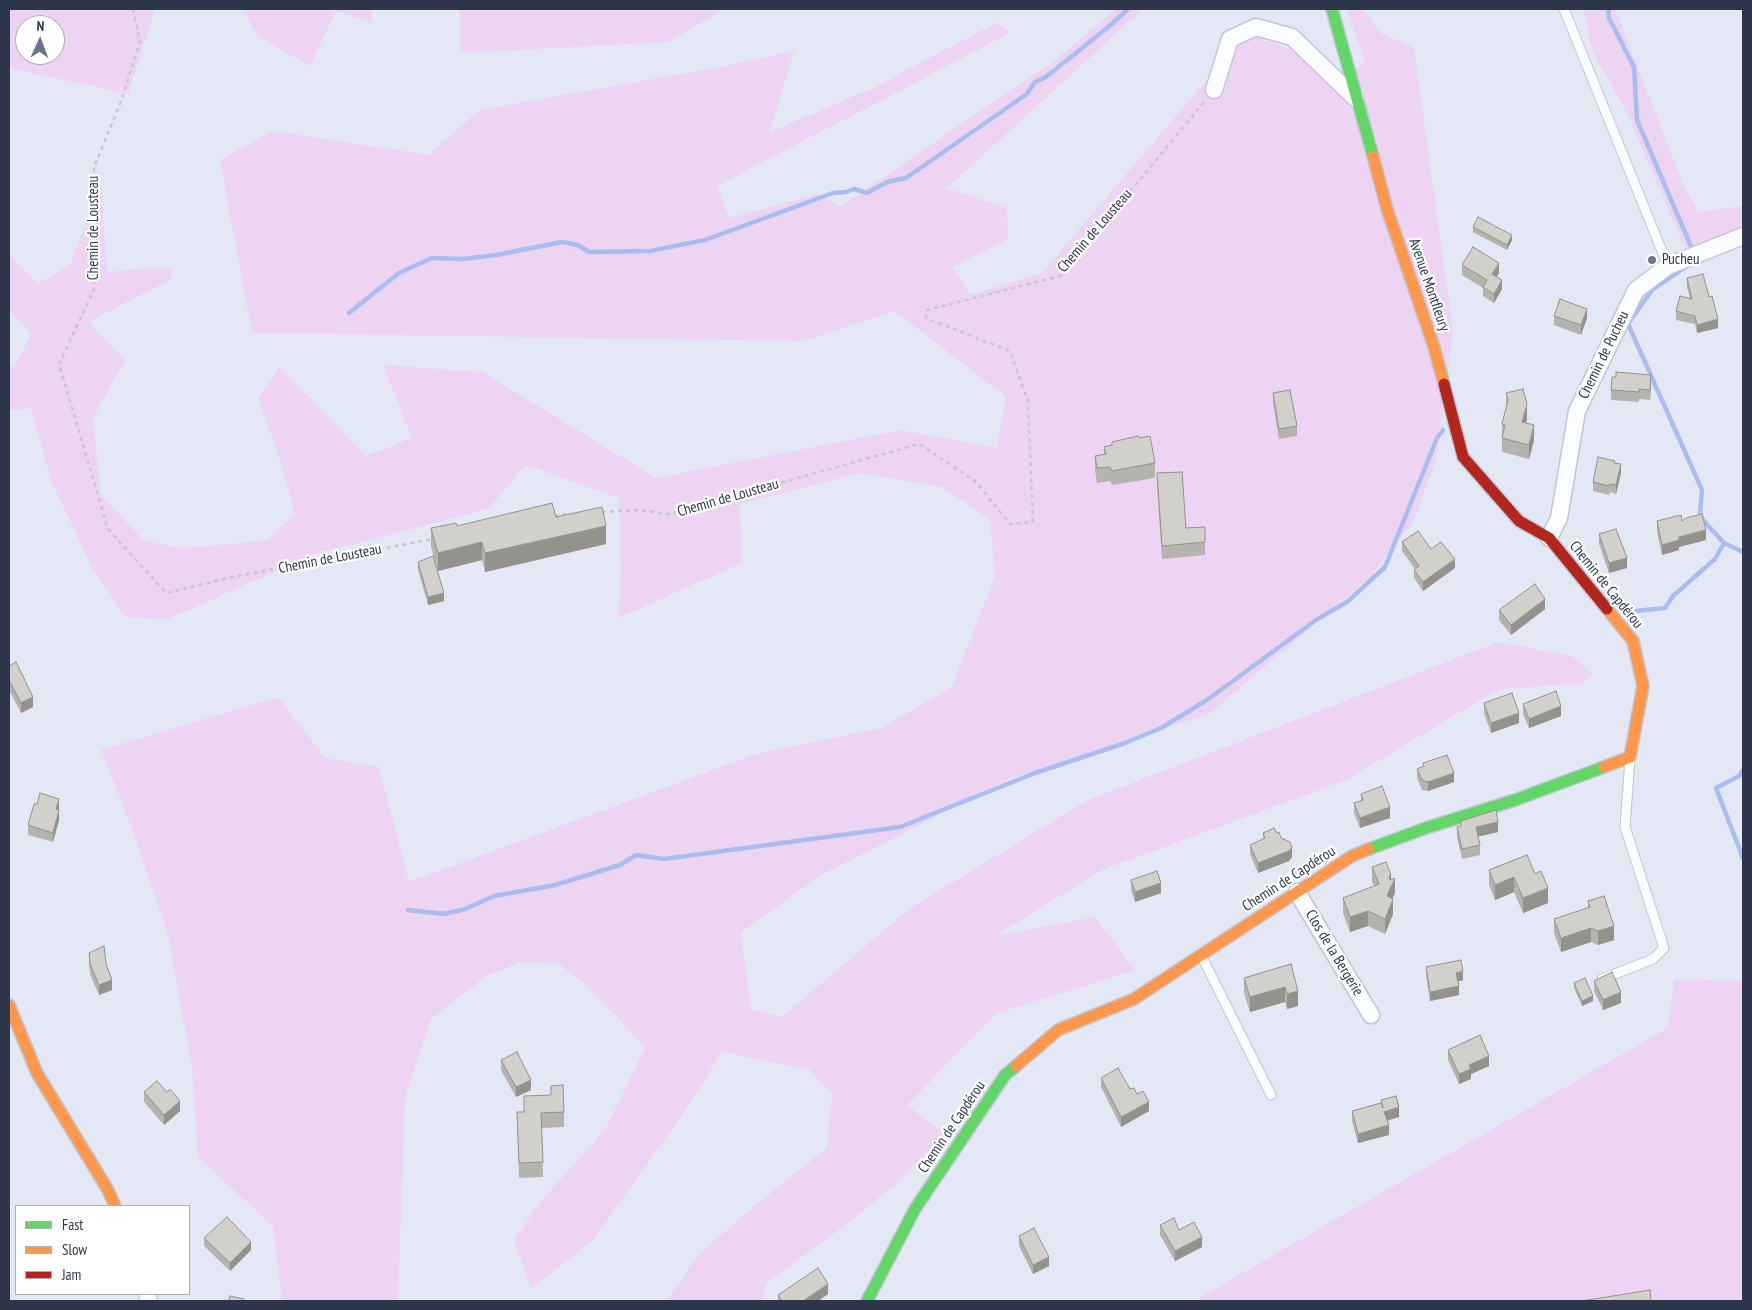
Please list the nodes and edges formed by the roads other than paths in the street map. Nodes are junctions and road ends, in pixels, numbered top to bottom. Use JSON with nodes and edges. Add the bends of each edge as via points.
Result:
{"nodes":[{"id":1,"x":1332,"y":9,"type":"edge"},
{"id":2,"x":1564,"y":9,"type":"edge"},
{"id":3,"x":1214,"y":90,"type":"road end"},
{"id":4,"x":1357,"y":100,"type":"junction"},
{"id":5,"x":1743,"y":236,"type":"edge"},
{"id":6,"x":1668,"y":266,"type":"junction"},
{"id":7,"x":1549,"y":538,"type":"junction"},
{"id":8,"x":1630,"y":758,"type":"junction"},
{"id":9,"x":1297,"y":892,"type":"junction"},
{"id":10,"x":1200,"y":955,"type":"junction"},
{"id":11,"x":1598,"y":980,"type":"edge"},
{"id":12,"x":9,"y":1005,"type":"edge"},
{"id":13,"x":1371,"y":1014,"type":"dead end"},
{"id":14,"x":1271,"y":1095,"type":"dead end"},
{"id":15,"x":115,"y":1205,"type":"edge"},
{"id":16,"x":868,"y":1301,"type":"edge"}],
"edges":[{"from":1,"to":4,"type":"street","name":"Avenue Montfleury"},
{"from":2,"to":6,"type":"lane"},
{"from":3,"to":4,"type":"street","via":[[1230,38],[1256,27],[1292,37]]},
{"from":4,"to":7,"type":"street","name":"Avenue Montfleury","via":[[1387,209],[1434,347],[1463,457],[1519,521]]},
{"from":5,"to":6,"type":"street","name":"Chemin de Pucheu"},
{"from":6,"to":7,"type":"street","name":"Chemin de Pucheu","via":[[1636,290],[1577,411],[1558,518]]},
{"from":7,"to":8,"type":"street","name":"Chemin de Capdérou","via":[[1633,641],[1643,686]]},
{"from":8,"to":9,"type":"street","name":"Chemin de Capdérou","via":[[1352,856]]},
{"from":8,"to":11,"type":"lane","via":[[1625,827],[1664,948],[1653,959]]},
{"from":9,"to":10,"type":"street","name":"Chemin de Capdérou"},
{"from":9,"to":13,"type":"street","name":"Clos de la Bergerie"},
{"from":10,"to":14,"type":"lane"},
{"from":10,"to":16,"type":"street","name":"Chemin de Capdérou","via":[[1134,999],[1058,1030],[1005,1075],[915,1209]]},
{"from":12,"to":15,"type":"street","via":[[37,1073]]}]}
